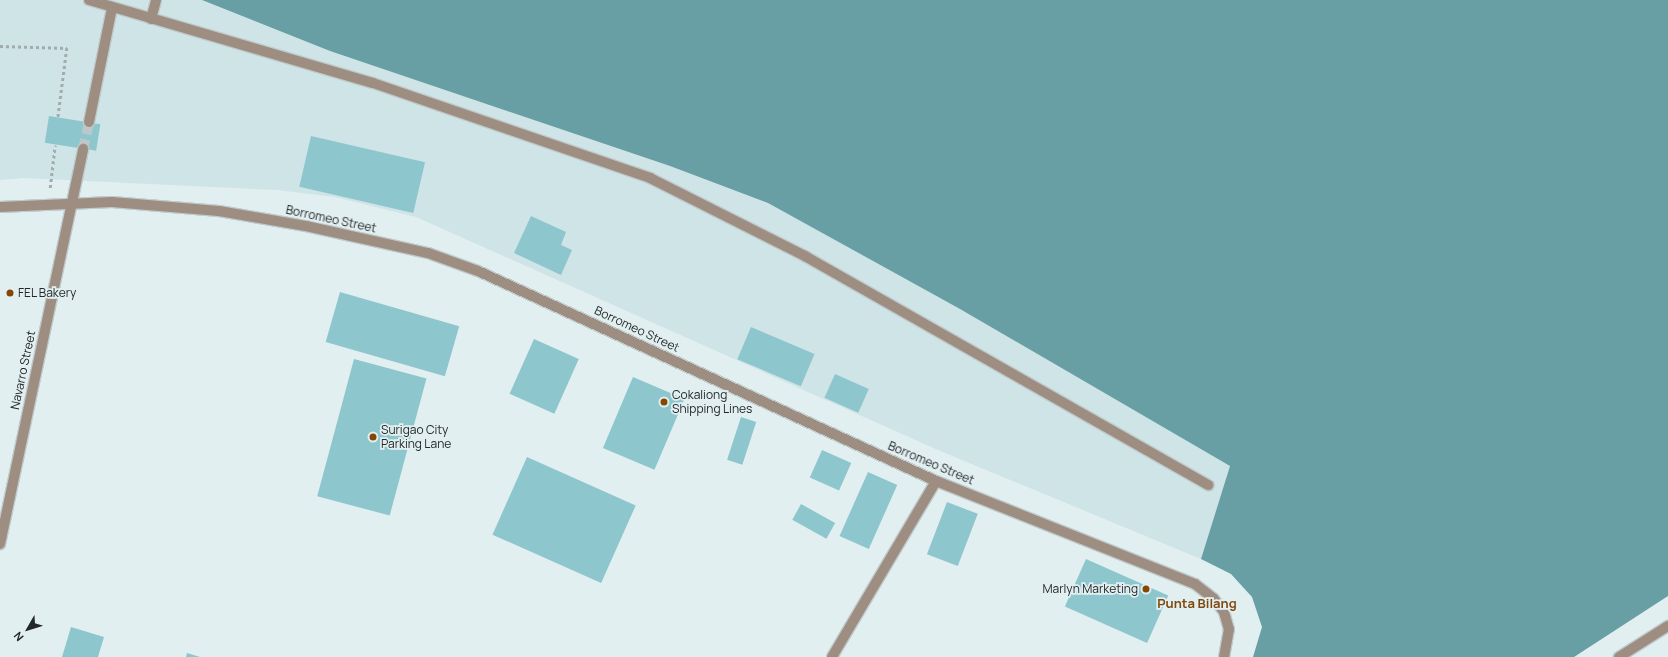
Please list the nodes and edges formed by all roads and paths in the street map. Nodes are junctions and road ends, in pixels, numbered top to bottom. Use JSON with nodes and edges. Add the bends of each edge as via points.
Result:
{"nodes":[{"id":1,"x":89,"y":0,"type":"edge"},
{"id":2,"x":156,"y":0,"type":"edge"},
{"id":3,"x":112,"y":8,"type":"junction"},
{"id":4,"x":151,"y":19,"type":"junction"},
{"id":5,"x":0,"y":46,"type":"edge"},
{"id":6,"x":58,"y":118,"type":"dead end"},
{"id":7,"x":89,"y":122,"type":"tunnel mouth"},
{"id":8,"x":55,"y":145,"type":"dead end"},
{"id":9,"x":83,"y":149,"type":"tunnel mouth"},
{"id":10,"x":71,"y":202,"type":"junction"},
{"id":11,"x":48,"y":203,"type":"junction"},
{"id":12,"x":0,"y":207,"type":"edge"},
{"id":13,"x":936,"y":481,"type":"junction"},
{"id":14,"x":1208,"y":485,"type":"dead end"},
{"id":15,"x":0,"y":544,"type":"edge"},
{"id":16,"x":1668,"y":626,"type":"edge"},
{"id":17,"x":832,"y":657,"type":"edge"},
{"id":18,"x":1224,"y":657,"type":"edge"},
{"id":19,"x":1619,"y":657,"type":"edge"}],
"edges":[{"from":1,"to":3,"type":"street"},
{"from":2,"to":4,"type":"street"},
{"from":3,"to":4,"type":"street"},
{"from":3,"to":7,"type":"street"},
{"from":4,"to":14,"type":"street","via":[[373,83],[650,178],[805,256]]},
{"from":5,"to":6,"type":"path","via":[[66,48]]},
{"from":8,"to":11,"type":"path"},
{"from":9,"to":10,"type":"street","name":"Navarro Street"},
{"from":10,"to":11,"type":"street","name":"Borromeo Street"},
{"from":10,"to":13,"type":"street","name":"Borromeo Street","via":[[164,204],[219,211],[306,226],[428,254],[478,271]]},
{"from":10,"to":15,"type":"street","name":"Navarro Street"},
{"from":11,"to":12,"type":"street","name":"Borromeo Street"},
{"from":13,"to":17,"type":"street"},
{"from":13,"to":18,"type":"street","name":"Borromeo Street","via":[[1195,584],[1214,599],[1224,612],[1229,629]]},
{"from":16,"to":19,"type":"street"}]}
